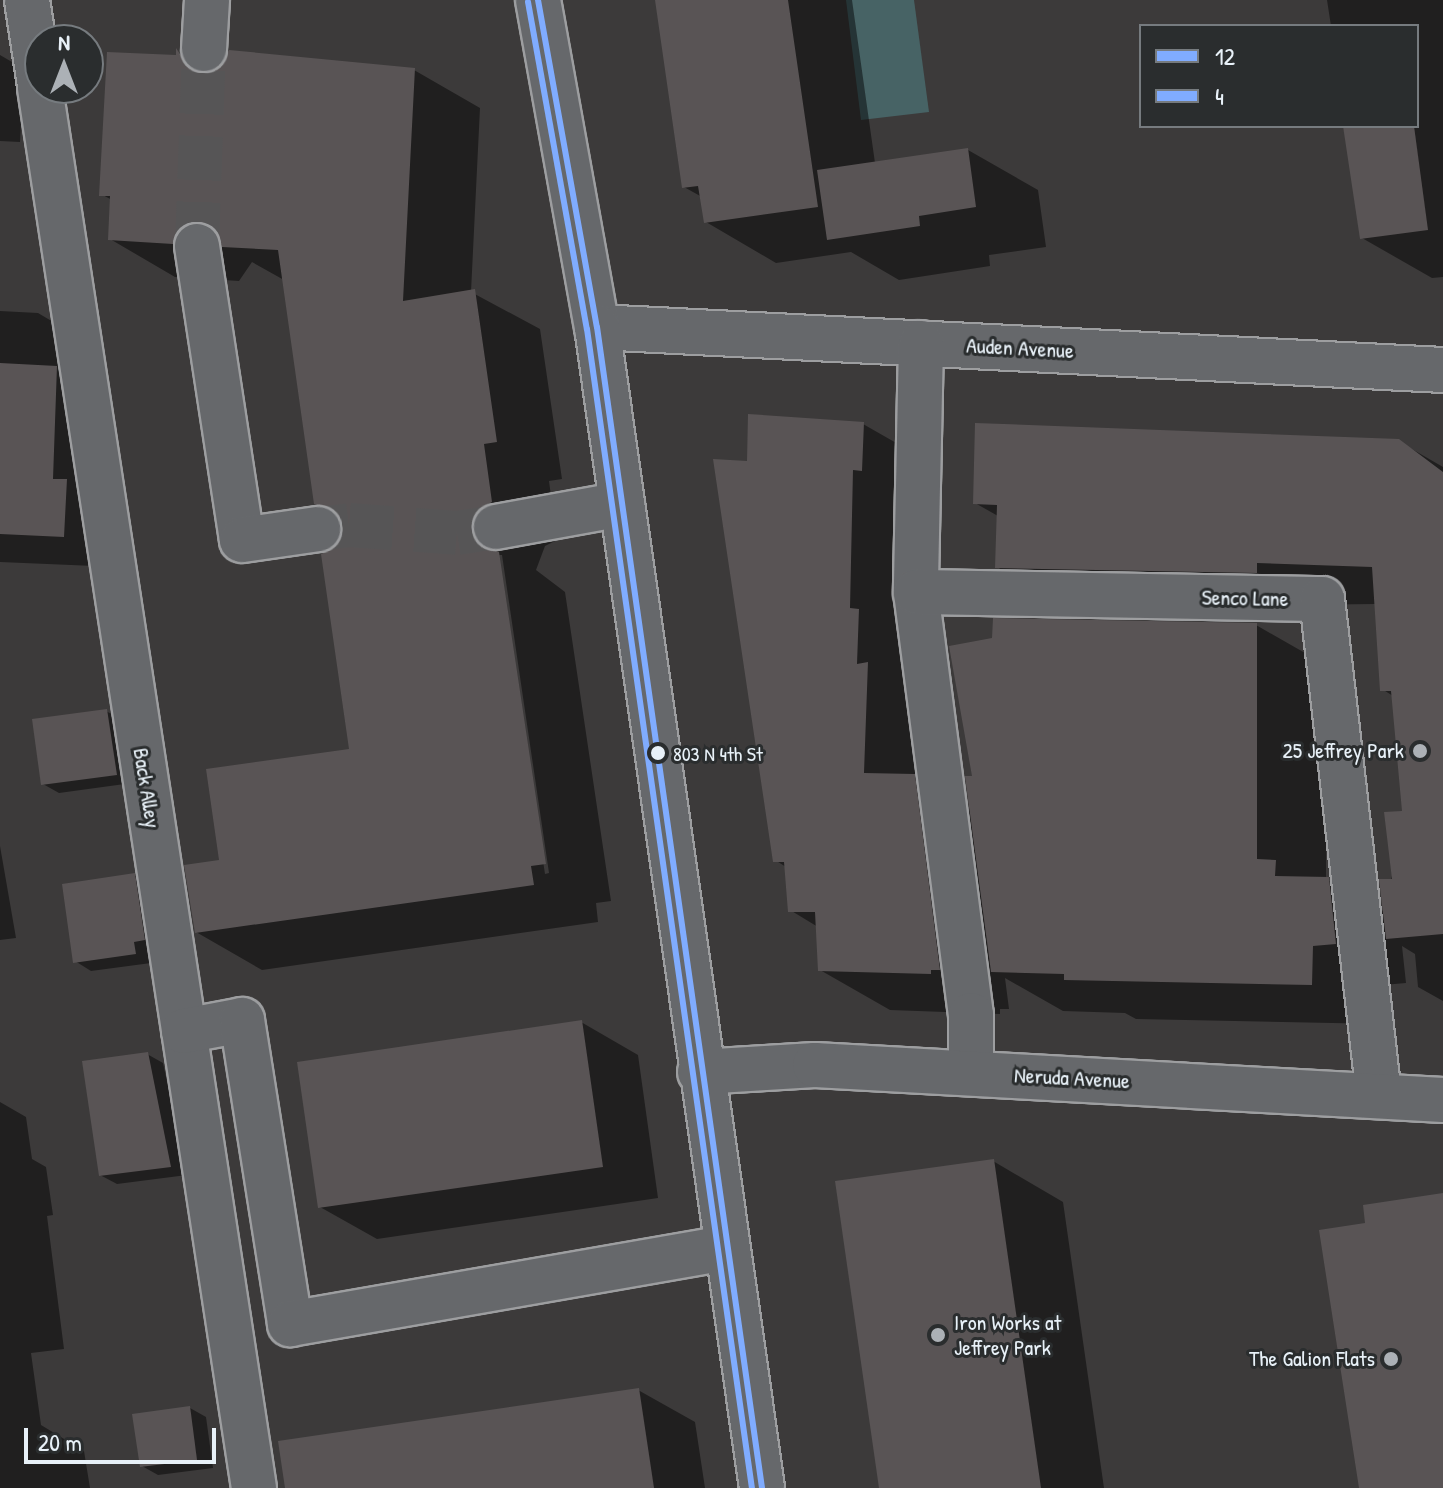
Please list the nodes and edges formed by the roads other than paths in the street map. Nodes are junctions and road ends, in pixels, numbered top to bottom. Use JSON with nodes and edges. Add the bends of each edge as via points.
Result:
{"nodes":[{"id":1,"x":27,"y":0,"type":"edge"},
{"id":2,"x":207,"y":0,"type":"edge"},
{"id":3,"x":538,"y":0,"type":"edge"},
{"id":4,"x":31,"y":24,"type":"edge"},
{"id":5,"x":204,"y":49,"type":"tunnel mouth"},
{"id":6,"x":43,"y":104,"type":"edge"},
{"id":7,"x":197,"y":246,"type":"tunnel mouth"},
{"id":8,"x":597,"y":327,"type":"junction"},
{"id":9,"x":921,"y":343,"type":"junction"},
{"id":10,"x":1443,"y":370,"type":"edge"},
{"id":11,"x":622,"y":504,"type":"junction"},
{"id":12,"x":496,"y":527,"type":"tunnel mouth"},
{"id":13,"x":318,"y":529,"type":"tunnel mouth"},
{"id":14,"x":916,"y":592,"type":"junction"},
{"id":15,"x":184,"y":1031,"type":"junction"},
{"id":16,"x":700,"y":1072,"type":"junction"},
{"id":17,"x":971,"y":1072,"type":"junction"},
{"id":18,"x":1379,"y":1096,"type":"junction"},
{"id":19,"x":1443,"y":1100,"type":"edge"},
{"id":20,"x":725,"y":1248,"type":"junction"},
{"id":21,"x":254,"y":1488,"type":"edge"},
{"id":22,"x":762,"y":1488,"type":"edge"}],
"edges":[{"from":1,"to":4,"type":"street","name":"Back Alley"},
{"from":2,"to":5,"type":"street"},
{"from":3,"to":8,"type":"street"},
{"from":6,"to":15,"type":"street","name":"Back Alley"},
{"from":7,"to":13,"type":"street","via":[[242,540]]},
{"from":8,"to":9,"type":"street","name":"Auden Avenue"},
{"from":8,"to":11,"type":"street"},
{"from":9,"to":10,"type":"street","name":"Auden Avenue"},
{"from":9,"to":14,"type":"street"},
{"from":11,"to":12,"type":"street"},
{"from":11,"to":16,"type":"street"},
{"from":14,"to":17,"type":"street","via":[[971,1015]]},
{"from":14,"to":18,"type":"street","name":"Senco Lane","via":[[1322,599]]},
{"from":15,"to":20,"type":"street","via":[[242,1020],[290,1324]]},
{"from":15,"to":21,"type":"street","name":"Back Alley"},
{"from":16,"to":17,"type":"street","name":"Neruda Avenue","via":[[815,1065]]},
{"from":16,"to":20,"type":"street"},
{"from":17,"to":18,"type":"street","name":"Neruda Avenue"},
{"from":18,"to":19,"type":"street","name":"Neruda Avenue"},
{"from":20,"to":22,"type":"street"}]}
